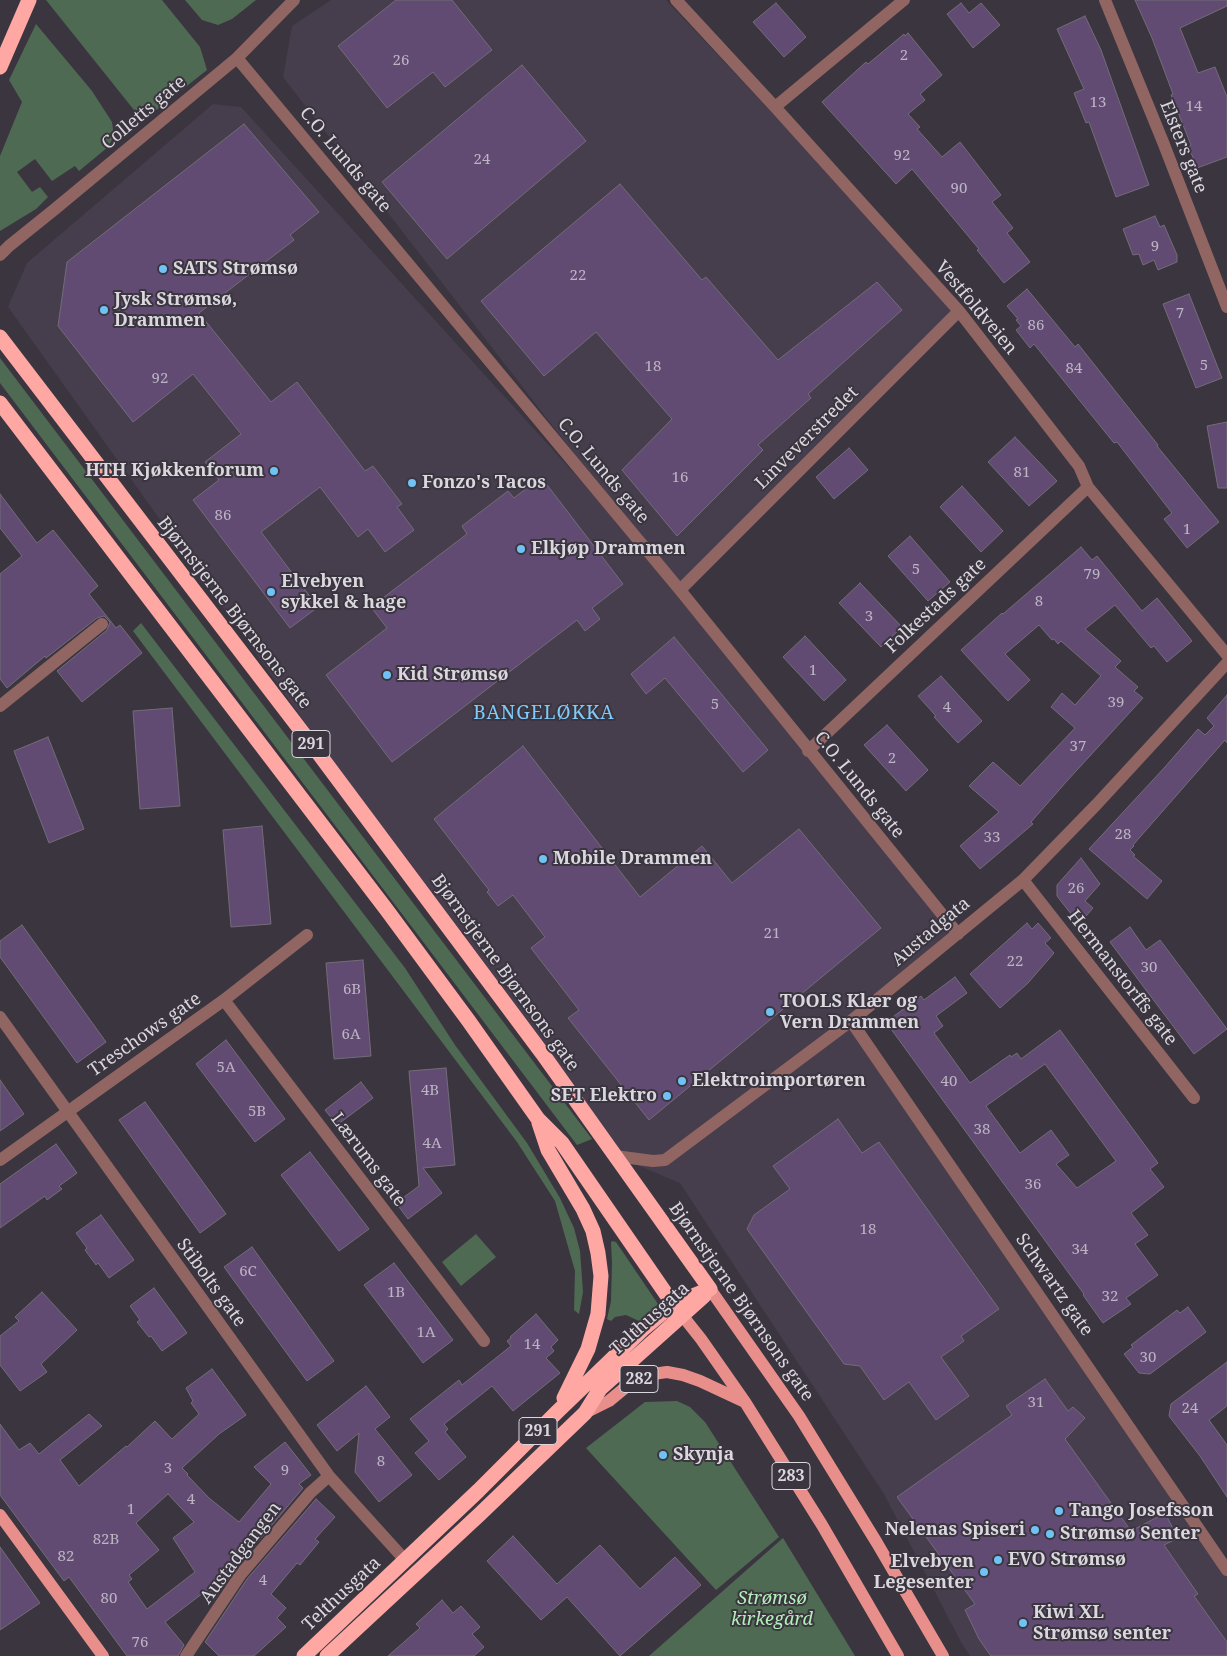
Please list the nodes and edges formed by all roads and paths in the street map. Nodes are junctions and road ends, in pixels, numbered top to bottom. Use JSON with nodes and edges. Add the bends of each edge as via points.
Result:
{"nodes":[{"id":1,"x":29,"y":0,"type":"edge"},
{"id":2,"x":294,"y":0,"type":"edge"},
{"id":3,"x":676,"y":0,"type":"edge"},
{"id":4,"x":904,"y":0,"type":"edge"},
{"id":5,"x":1105,"y":0,"type":"edge"},
{"id":6,"x":237,"y":58,"type":"junction"},
{"id":7,"x":0,"y":67,"type":"edge"},
{"id":8,"x":775,"y":107,"type":"junction"},
{"id":9,"x":5,"y":247,"type":"edge"},
{"id":10,"x":0,"y":255,"type":"edge"},
{"id":11,"x":1227,"y":307,"type":"edge"},
{"id":12,"x":960,"y":311,"type":"junction"},
{"id":13,"x":0,"y":337,"type":"edge"},
{"id":14,"x":0,"y":403,"type":"edge"},
{"id":15,"x":1088,"y":487,"type":"junction"},
{"id":16,"x":680,"y":590,"type":"junction"},
{"id":17,"x":102,"y":624,"type":"dead end"},
{"id":18,"x":1227,"y":655,"type":"edge"},
{"id":19,"x":1227,"y":664,"type":"edge"},
{"id":20,"x":0,"y":706,"type":"edge"},
{"id":21,"x":808,"y":751,"type":"junction"},
{"id":22,"x":1023,"y":880,"type":"junction"},
{"id":23,"x":958,"y":934,"type":"junction"},
{"id":24,"x":307,"y":935,"type":"dead end"},
{"id":25,"x":224,"y":1000,"type":"junction"},
{"id":26,"x":0,"y":1017,"type":"edge"},
{"id":27,"x":851,"y":1020,"type":"junction"},
{"id":28,"x":1194,"y":1098,"type":"dead end"},
{"id":29,"x":67,"y":1112,"type":"junction"},
{"id":30,"x":538,"y":1119,"type":"junction"},
{"id":31,"x":615,"y":1156,"type":"junction"},
{"id":32,"x":0,"y":1160,"type":"edge"},
{"id":33,"x":710,"y":1289,"type":"junction"},
{"id":34,"x":678,"y":1310,"type":"junction"},
{"id":35,"x":484,"y":1341,"type":"dead end"},
{"id":36,"x":745,"y":1402,"type":"junction"},
{"id":37,"x":557,"y":1412,"type":"junction"},
{"id":38,"x":585,"y":1413,"type":"junction"},
{"id":39,"x":329,"y":1476,"type":"junction"},
{"id":40,"x":0,"y":1515,"type":"edge"},
{"id":41,"x":405,"y":1560,"type":"junction"},
{"id":42,"x":1227,"y":1570,"type":"edge"},
{"id":43,"x":103,"y":1656,"type":"edge"},
{"id":44,"x":186,"y":1656,"type":"edge"},
{"id":45,"x":304,"y":1656,"type":"edge"},
{"id":46,"x":327,"y":1656,"type":"edge"},
{"id":47,"x":898,"y":1656,"type":"edge"},
{"id":48,"x":943,"y":1656,"type":"edge"}],
"edges":[{"from":1,"to":7,"type":"highway"},
{"from":2,"to":6,"type":"street","name":"Colletts gate"},
{"from":3,"to":8,"type":"street","name":"Vestfoldveien"},
{"from":4,"to":8,"type":"street"},
{"from":5,"to":11,"type":"street","name":"Elsters gate"},
{"from":6,"to":9,"type":"street","name":"Colletts gate"},
{"from":6,"to":16,"type":"street","name":"C.O. Lunds gate"},
{"from":8,"to":12,"type":"street","name":"Vestfoldveien"},
{"from":9,"to":10,"type":"street","name":"Colletts gate"},
{"from":12,"to":15,"type":"street","name":"Vestfoldveien","via":[[1079,466]]},
{"from":12,"to":16,"type":"street","name":"Linveverstredet"},
{"from":13,"to":31,"type":"highway","name":"Bjørnstjerne Bjørnsons gate","number":"291","via":[[319,754]]},
{"from":14,"to":30,"type":"highway","number":"291","via":[[386,908]]},
{"from":15,"to":18,"type":"street","name":"Vestfoldveien"},
{"from":15,"to":21,"type":"street","name":"Folkestads gate"},
{"from":16,"to":21,"type":"street","name":"C.O. Lunds gate"},
{"from":17,"to":20,"type":"street"},
{"from":19,"to":22,"type":"street","name":"Austadgata"},
{"from":21,"to":23,"type":"street","name":"C.O. Lunds gate"},
{"from":22,"to":23,"type":"street","name":"Austadgata"},
{"from":22,"to":28,"type":"street","name":"Hermanstorffs gate"},
{"from":23,"to":27,"type":"street","name":"Austadgata"},
{"from":24,"to":25,"type":"street","name":"Treschows gate"},
{"from":25,"to":29,"type":"street","name":"Treschows gate"},
{"from":25,"to":35,"type":"street","name":"Lærums gate"},
{"from":26,"to":29,"type":"street","name":"Stibolts gate"},
{"from":27,"to":31,"type":"street","name":"Austadgata","via":[[665,1160]]},
{"from":27,"to":42,"type":"street","name":"Schwartz gate"},
{"from":29,"to":32,"type":"street","name":"Treschows gate"},
{"from":29,"to":39,"type":"street","name":"Stibolts gate"},
{"from":30,"to":34,"type":"highway","number":"291","via":[[562,1143]]},
{"from":30,"to":37,"type":"highway","name":"Telthusgata","number":"291","via":[[548,1150],[593,1231],[601,1276],[598,1314],[588,1349]]},
{"from":31,"to":33,"type":"highway","name":"Bjørnstjerne Bjørnsons gate","number":"291"},
{"from":33,"to":34,"type":"highway","name":"Telthusgata","number":"291"},
{"from":33,"to":48,"type":"main road","name":"Bjørnstjerne Bjørnsons gate","number":"283","via":[[799,1416]]},
{"from":34,"to":36,"type":"main road","number":"283"},
{"from":34,"to":37,"type":"highway","name":"Telthusgata","number":"291","via":[[636,1336]]},
{"from":34,"to":38,"type":"highway","name":"Telthusgata","number":"291","via":[[600,1389]]},
{"from":36,"to":38,"type":"main road","name":"Telthusgata","number":"282","via":[[700,1381],[667,1372],[632,1382]]},
{"from":36,"to":47,"type":"main road","number":"283"},
{"from":37,"to":41,"type":"highway","name":"Telthusgata","number":"291"},
{"from":38,"to":46,"type":"highway","name":"Telthusgata","number":"291"},
{"from":39,"to":41,"type":"street","name":"Stibolts gate"},
{"from":39,"to":44,"type":"street","name":"Austadgangen","via":[[310,1493],[241,1574]]},
{"from":40,"to":43,"type":"main road"},
{"from":41,"to":45,"type":"highway","name":"Telthusgata","number":"291"}]}
